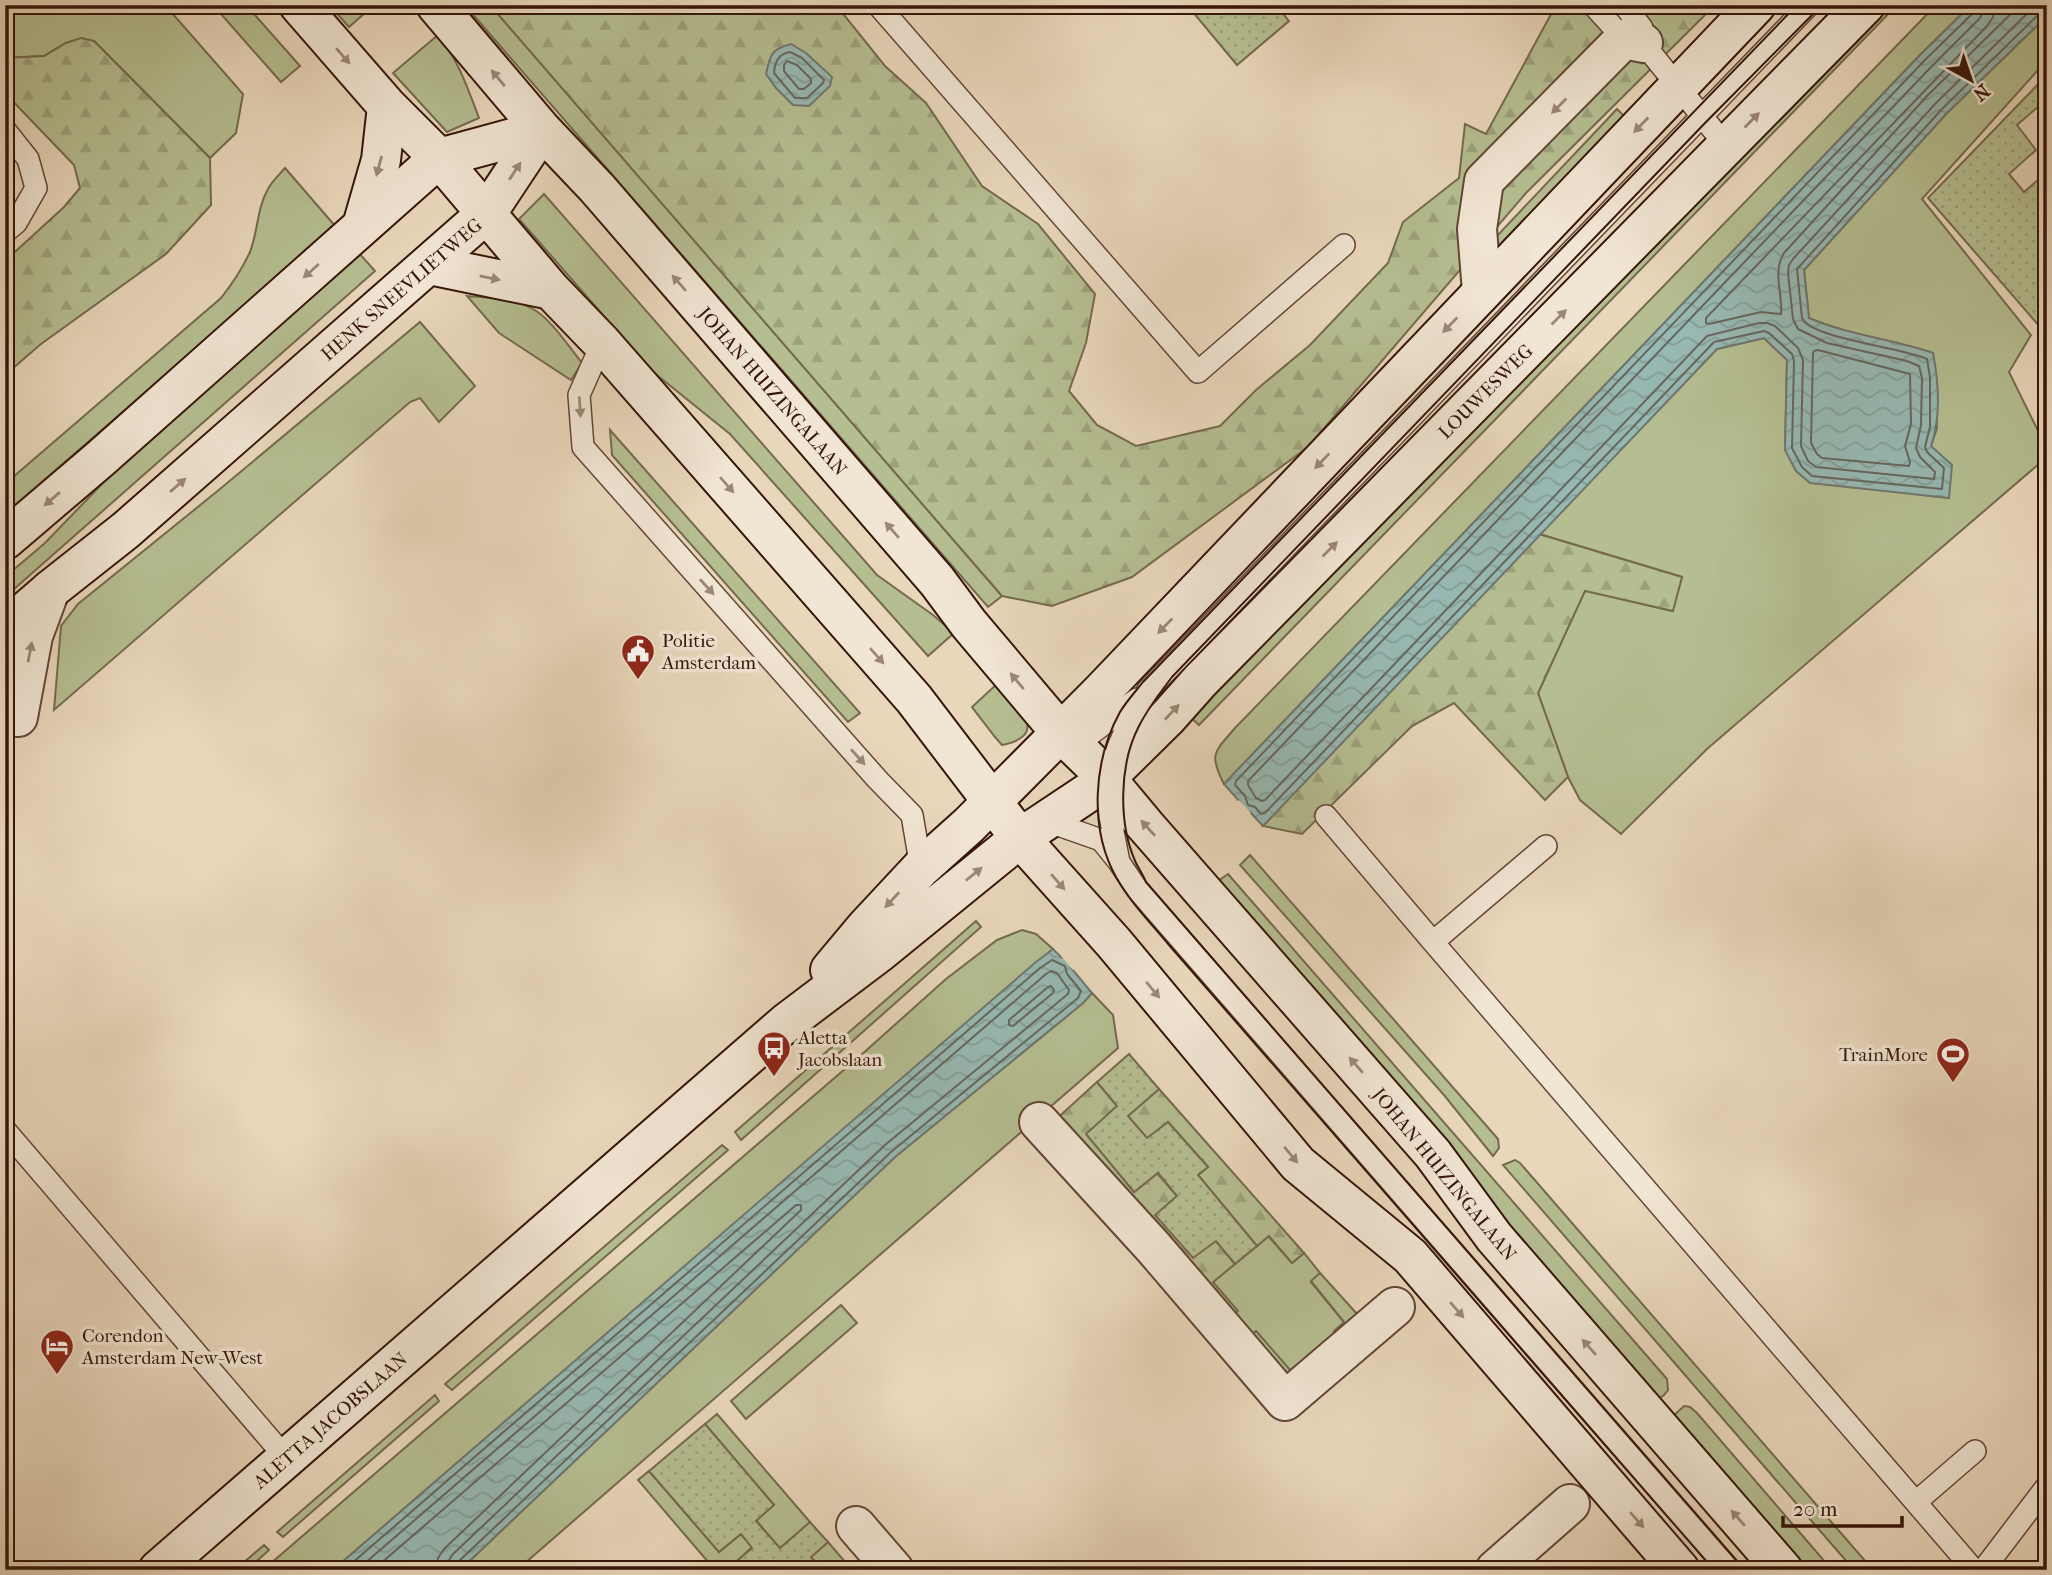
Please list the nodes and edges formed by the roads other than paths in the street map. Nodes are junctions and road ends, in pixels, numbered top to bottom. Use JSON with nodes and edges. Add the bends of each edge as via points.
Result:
{"nodes":[{"id":1,"x":299,"y":5,"type":"edge"},
{"id":2,"x":436,"y":5,"type":"edge"},
{"id":3,"x":878,"y":5,"type":"edge"},
{"id":4,"x":1593,"y":5,"type":"edge"},
{"id":5,"x":1756,"y":5,"type":"edge"},
{"id":6,"x":1809,"y":5,"type":"edge"},
{"id":7,"x":1865,"y":5,"type":"edge"},
{"id":8,"x":1630,"y":29,"type":"edge"},
{"id":9,"x":1677,"y":86,"type":"junction"},
{"id":10,"x":387,"y":106,"type":"junction"},
{"id":11,"x":1702,"y":117,"type":"junction"},
{"id":12,"x":5,"y":130,"type":"edge"},
{"id":13,"x":542,"y":130,"type":"junction"},
{"id":14,"x":1726,"y":146,"type":"junction"},
{"id":15,"x":439,"y":158,"type":"junction"},
{"id":16,"x":487,"y":214,"type":"junction"},
{"id":17,"x":362,"y":226,"type":"junction"},
{"id":18,"x":5,"y":232,"type":"edge"},
{"id":19,"x":1344,"y":246,"type":"dead end"},
{"id":20,"x":429,"y":265,"type":"junction"},
{"id":21,"x":551,"y":290,"type":"junction"},
{"id":22,"x":1482,"y":292,"type":"junction"},
{"id":23,"x":602,"y":343,"type":"junction"},
{"id":24,"x":5,"y":540,"type":"edge"},
{"id":25,"x":50,"y":590,"type":"junction"},
{"id":26,"x":5,"y":629,"type":"edge"},
{"id":27,"x":1148,"y":690,"type":"junction"},
{"id":28,"x":5,"y":716,"type":"edge"},
{"id":29,"x":1068,"y":740,"type":"junction"},
{"id":30,"x":1107,"y":778,"type":"junction"},
{"id":31,"x":993,"y":801,"type":"junction"},
{"id":32,"x":1326,"y":816,"type":"dead end"},
{"id":33,"x":1032,"y":829,"type":"junction"},
{"id":34,"x":1546,"y":846,"type":"dead end"},
{"id":35,"x":1119,"y":862,"type":"junction"},
{"id":36,"x":921,"y":867,"type":"junction"},
{"id":37,"x":1433,"y":942,"type":"junction"},
{"id":38,"x":786,"y":1023,"type":"junction"},
{"id":39,"x":1039,"y":1122,"type":"dead end"},
{"id":40,"x":5,"y":1130,"type":"edge"},
{"id":41,"x":1395,"y":1307,"type":"dead end"},
{"id":42,"x":1975,"y":1451,"type":"dead end"},
{"id":43,"x":286,"y":1458,"type":"junction"},
{"id":44,"x":2047,"y":1486,"type":"edge"},
{"id":45,"x":1916,"y":1503,"type":"junction"},
{"id":46,"x":1570,"y":1504,"type":"dead end"},
{"id":47,"x":856,"y":1526,"type":"dead end"},
{"id":48,"x":158,"y":1570,"type":"edge"},
{"id":49,"x":894,"y":1570,"type":"edge"},
{"id":50,"x":1495,"y":1570,"type":"edge"},
{"id":51,"x":1680,"y":1570,"type":"edge"},
{"id":52,"x":1729,"y":1570,"type":"edge"},
{"id":53,"x":1783,"y":1570,"type":"edge"},
{"id":54,"x":1974,"y":1570,"type":"edge"},
{"id":55,"x":1983,"y":1570,"type":"edge"}],
"edges":[{"from":1,"to":10,"type":"main road","one_way":true},
{"from":13,"to":2,"type":"main road","name":"JOHAN HUIZINGALAAN","one_way":true},
{"from":3,"to":19,"type":"lane","via":[[1198,372]]},
{"from":4,"to":8,"type":"lane"},
{"from":5,"to":9,"type":"main road"},
{"from":6,"to":11,"type":"lane","name":"LOUWESWEG"},
{"from":14,"to":7,"type":"main road","name":"LOUWESWEG","one_way":true},
{"from":8,"to":9,"type":"lane"},
{"from":8,"to":22,"type":"main road","one_way":true,"via":[[1484,181],[1476,229]]},
{"from":9,"to":11,"type":"lane"},
{"from":9,"to":22,"type":"main road","one_way":true},
{"from":10,"to":15,"type":"main road"},
{"from":10,"to":17,"type":"main road","one_way":true,"via":[[382,160]]},
{"from":11,"to":14,"type":"lane"},
{"from":11,"to":27,"type":"lane","name":"LOUWESWEG"},
{"from":12,"to":18,"type":"lane","via":[[28,159],[36,188],[16,223]]},
{"from":13,"to":15,"type":"main road"},
{"from":16,"to":13,"type":"main road","name":"HENK SNEEVLIETWEG","one_way":true},
{"from":29,"to":13,"type":"main road","name":"JOHAN HUIZINGALAAN","one_way":true,"via":[[919,560]]},
{"from":30,"to":14,"type":"main road","name":"LOUWESWEG","one_way":true},
{"from":15,"to":16,"type":"main road"},
{"from":15,"to":17,"type":"main road"},
{"from":16,"to":20,"type":"main road","name":"HENK SNEEVLIETWEG"},
{"from":16,"to":21,"type":"main road"},
{"from":17,"to":24,"type":"main road","one_way":true},
{"from":20,"to":21,"type":"main road","one_way":true},
{"from":25,"to":20,"type":"main road","name":"HENK SNEEVLIETWEG","one_way":true,"via":[[126,530]]},
{"from":21,"to":23,"type":"main road"},
{"from":22,"to":29,"type":"main road","one_way":true,"via":[[1169,622]]},
{"from":23,"to":31,"type":"main road","one_way":true,"via":[[914,699]]},
{"from":23,"to":36,"type":"lane","one_way":true,"via":[[579,395],[583,447],[912,815]]},
{"from":25,"to":26,"type":"main road","name":"HENK SNEEVLIETWEG"},
{"from":28,"to":25,"type":"main road","one_way":true,"via":[[18,717],[33,636]]},
{"from":27,"to":29,"type":"lane"},
{"from":27,"to":30,"type":"lane","name":"LOUWESWEG","via":[[1130,720]]},
{"from":29,"to":30,"type":"main road","name":"JOHAN HUIZINGALAAN"},
{"from":29,"to":31,"type":"main road","name":"ALETTA JACOBSLAAN"},
{"from":30,"to":33,"type":"main road","name":"LOUWESWEG"},
{"from":30,"to":35,"type":"lane"},
{"from":53,"to":30,"type":"main road","name":"JOHAN HUIZINGALAAN","one_way":true,"via":[[1494,1237],[1433,1153]]},
{"from":31,"to":33,"type":"main road"},
{"from":31,"to":36,"type":"main road","name":"ALETTA JACOBSLAAN"},
{"from":32,"to":37,"type":"lane"},
{"from":33,"to":35,"type":"lane","via":[[1101,840]]},
{"from":38,"to":33,"type":"main road","name":"ALETTA JACOBSLAAN","one_way":true},
{"from":33,"to":51,"type":"main road","one_way":true,"via":[[1103,932],[1298,1164],[1410,1256]]},
{"from":34,"to":37,"type":"lane"},
{"from":35,"to":52,"type":"lane","via":[[1143,896]]},
{"from":36,"to":38,"type":"main road","name":"ALETTA JACOBSLAAN","one_way":true},
{"from":37,"to":45,"type":"lane"},
{"from":38,"to":43,"type":"main road","name":"ALETTA JACOBSLAAN"},
{"from":39,"to":41,"type":"main road","via":[[1285,1401]]},
{"from":40,"to":43,"type":"lane"},
{"from":42,"to":45,"type":"lane"},
{"from":43,"to":48,"type":"main road","name":"ALETTA JACOBSLAAN"},
{"from":44,"to":55,"type":"lane"},
{"from":45,"to":54,"type":"lane"},
{"from":46,"to":50,"type":"main road"},
{"from":47,"to":49,"type":"main road"}]}
